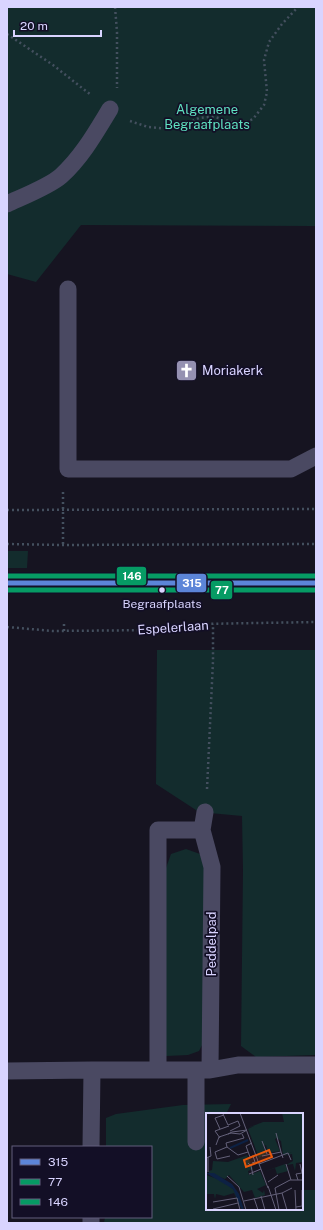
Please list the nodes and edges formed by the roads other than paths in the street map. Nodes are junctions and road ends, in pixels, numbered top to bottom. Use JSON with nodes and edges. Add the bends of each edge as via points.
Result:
{"nodes":[{"id":1,"x":110,"y":109,"type":"road end"},
{"id":2,"x":7,"y":204,"type":"edge"},
{"id":3,"x":68,"y":289,"type":"dead end"},
{"id":4,"x":316,"y":456,"type":"edge"},
{"id":5,"x":7,"y":583,"type":"edge"},
{"id":6,"x":316,"y":583,"type":"edge"},
{"id":7,"x":205,"y":812,"type":"road end"},
{"id":8,"x":202,"y":830,"type":"junction"},
{"id":9,"x":316,"y":1065,"type":"edge"},
{"id":10,"x":92,"y":1070,"type":"junction"},
{"id":11,"x":158,"y":1070,"type":"junction"},
{"id":12,"x":203,"y":1070,"type":"junction"},
{"id":13,"x":7,"y":1071,"type":"edge"},
{"id":14,"x":196,"y":1142,"type":"dead end"},
{"id":15,"x":91,"y":1146,"type":"edge"}],
"edges":[{"from":1,"to":2,"type":"lane","via":[[92,140],[61,177]]},
{"from":3,"to":4,"type":"lane","via":[[68,469],[291,469]]},
{"from":5,"to":6,"type":"main road"},
{"from":7,"to":8,"type":"lane","name":"Peddelpad"},
{"from":8,"to":11,"type":"lane","via":[[158,830]]},
{"from":8,"to":12,"type":"lane","name":"Peddelpad","via":[[212,867]]},
{"from":9,"to":12,"type":"lane","via":[[238,1065]]},
{"from":10,"to":11,"type":"lane"},
{"from":10,"to":13,"type":"lane"},
{"from":10,"to":15,"type":"lane"},
{"from":11,"to":12,"type":"lane"},
{"from":12,"to":14,"type":"lane","name":"Peddelpad"}]}
